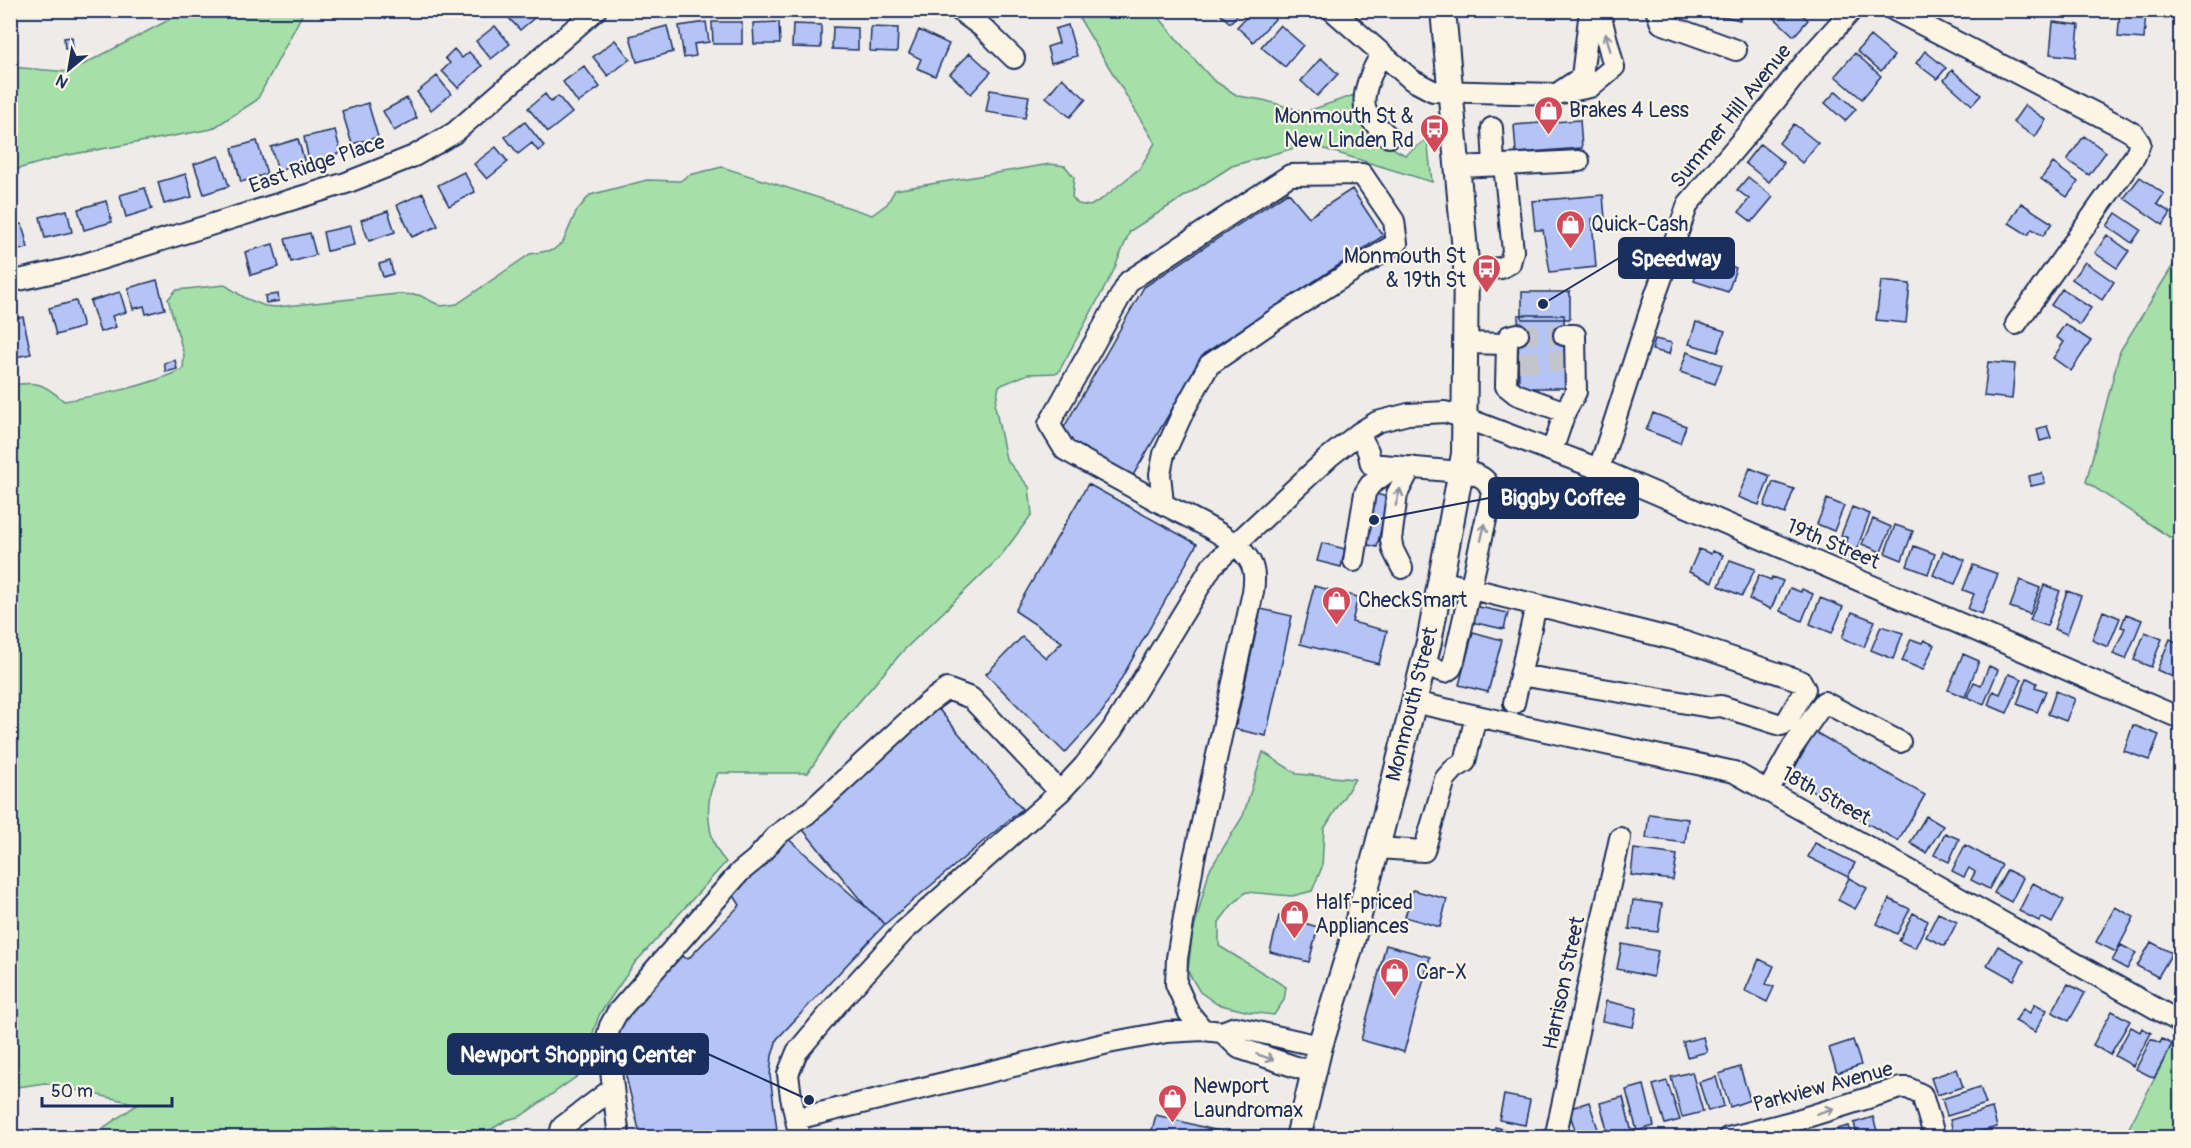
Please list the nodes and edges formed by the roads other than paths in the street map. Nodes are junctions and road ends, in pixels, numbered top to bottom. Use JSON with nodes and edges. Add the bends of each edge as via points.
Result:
{"nodes":[{"id":1,"x":597,"y":10,"type":"edge"},
{"id":2,"x":959,"y":10,"type":"edge"},
{"id":3,"x":1332,"y":10,"type":"edge"},
{"id":4,"x":1443,"y":10,"type":"edge"},
{"id":5,"x":1590,"y":10,"type":"edge"},
{"id":6,"x":1599,"y":10,"type":"edge"},
{"id":7,"x":1852,"y":10,"type":"edge"},
{"id":8,"x":1894,"y":10,"type":"edge"},
{"id":9,"x":1659,"y":17,"type":"edge"},
{"id":10,"x":1736,"y":50,"type":"dead end"},
{"id":11,"x":1381,"y":54,"type":"junction"},
{"id":12,"x":1014,"y":58,"type":"dead end"},
{"id":13,"x":1450,"y":93,"type":"junction"},
{"id":14,"x":1556,"y":94,"type":"junction"},
{"id":15,"x":1492,"y":128,"type":"dead end"},
{"id":16,"x":1389,"y":137,"type":"dead end"},
{"id":17,"x":1579,"y":161,"type":"dead end"},
{"id":18,"x":1499,"y":165,"type":"junction"},
{"id":19,"x":1457,"y":167,"type":"junction"},
{"id":20,"x":1466,"y":271,"type":"junction"},
{"id":21,"x":10,"y":282,"type":"edge"},
{"id":22,"x":2016,"y":324,"type":"dead end"},
{"id":23,"x":1564,"y":335,"type":"dead end"},
{"id":24,"x":1465,"y":343,"type":"junction"},
{"id":25,"x":1565,"y":412,"type":"junction"},
{"id":26,"x":1465,"y":418,"type":"junction"},
{"id":27,"x":1359,"y":433,"type":"junction"},
{"id":28,"x":1552,"y":451,"type":"junction"},
{"id":29,"x":1403,"y":467,"type":"junction"},
{"id":30,"x":1599,"y":469,"type":"junction"},
{"id":31,"x":1461,"y":473,"type":"junction"},
{"id":32,"x":1163,"y":504,"type":"junction"},
{"id":33,"x":1236,"y":546,"type":"junction"},
{"id":34,"x":1354,"y":561,"type":"dead end"},
{"id":35,"x":1402,"y":568,"type":"dead end"},
{"id":36,"x":1440,"y":581,"type":"junction"},
{"id":37,"x":1471,"y":589,"type":"junction"},
{"id":38,"x":1536,"y":605,"type":"junction"},
{"id":39,"x":1423,"y":665,"type":"junction"},
{"id":40,"x":1520,"y":675,"type":"junction"},
{"id":41,"x":1413,"y":702,"type":"junction"},
{"id":42,"x":1514,"y":703,"type":"dead end"},
{"id":43,"x":1476,"y":716,"type":"junction"},
{"id":44,"x":2181,"y":718,"type":"edge"},
{"id":45,"x":1900,"y":742,"type":"dead end"},
{"id":46,"x":1768,"y":791,"type":"junction"},
{"id":47,"x":1060,"y":792,"type":"junction"},
{"id":48,"x":1620,"y":838,"type":"dead end"},
{"id":49,"x":1377,"y":848,"type":"junction"},
{"id":50,"x":1350,"y":949,"type":"junction"},
{"id":51,"x":2181,"y":1022,"type":"edge"},
{"id":52,"x":1213,"y":1031,"type":"junction"},
{"id":53,"x":1320,"y":1046,"type":"junction"},
{"id":54,"x":1314,"y":1073,"type":"junction"},
{"id":55,"x":612,"y":1089,"type":"junction"},
{"id":56,"x":798,"y":1128,"type":"edge"},
{"id":57,"x":559,"y":1137,"type":"edge"},
{"id":58,"x":619,"y":1137,"type":"edge"},
{"id":59,"x":1299,"y":1137,"type":"edge"},
{"id":60,"x":1555,"y":1137,"type":"edge"},
{"id":61,"x":1728,"y":1137,"type":"edge"},
{"id":62,"x":1935,"y":1137,"type":"edge"}],
"edges":[{"from":1,"to":21,"type":"street","name":"East Ridge Place","via":[[454,133],[414,156],[312,193],[72,268]]},
{"from":2,"to":12,"type":"street"},
{"from":3,"to":11,"type":"street"},
{"from":4,"to":13,"type":"main road","name":"Monmouth Street"},
{"from":5,"to":14,"type":"street","via":[[1582,77]]},
{"from":14,"to":6,"type":"street","one_way":true,"via":[[1590,87],[1614,67]]},
{"from":7,"to":30,"type":"street","name":"Summer Hill Avenue","via":[[1688,204]]},
{"from":8,"to":22,"type":"street","via":[[2122,127],[2140,143],[2135,156]]},
{"from":9,"to":10,"type":"street"},
{"from":11,"to":13,"type":"street","via":[[1412,80],[1433,91]]},
{"from":11,"to":16,"type":"street","via":[[1374,67],[1365,109]]},
{"from":13,"to":14,"type":"street"},
{"from":13,"to":19,"type":"main road","name":"Monmouth Street"},
{"from":15,"to":18,"type":"street"},
{"from":17,"to":18,"type":"street"},
{"from":18,"to":19,"type":"street"},
{"from":18,"to":20,"type":"street","via":[[1513,251],[1510,263],[1501,268]]},
{"from":19,"to":20,"type":"main road","name":"Monmouth Street"},
{"from":20,"to":24,"type":"main road","name":"Monmouth Street"},
{"from":23,"to":25,"type":"street","via":[[1575,335],[1570,362],[1576,392]]},
{"from":24,"to":25,"type":"street","via":[[1513,350],[1506,386],[1516,394]]},
{"from":24,"to":26,"type":"main road","name":"Monmouth Street"},
{"from":25,"to":28,"type":"street"},
{"from":26,"to":27,"type":"street","name":"19th Street","via":[[1444,412],[1408,414],[1377,422]]},
{"from":26,"to":28,"type":"street","name":"19th Street"},
{"from":26,"to":31,"type":"main road","name":"Monmouth Street"},
{"from":27,"to":29,"type":"street","via":[[1371,465]]},
{"from":27,"to":33,"type":"street","name":"19th Street"},
{"from":28,"to":30,"type":"street","name":"19th Street"},
{"from":29,"to":31,"type":"street"},
{"from":29,"to":34,"type":"street","via":[[1370,485],[1365,494]]},
{"from":35,"to":29,"type":"street","one_way":true,"via":[[1391,540]]},
{"from":30,"to":44,"type":"street","name":"19th Street"},
{"from":31,"to":36,"type":"main road","name":"Monmouth Street"},
{"from":37,"to":31,"type":"street","one_way":true,"via":[[1492,493],[1484,478]]},
{"from":32,"to":32,"type":"street","via":[[1065,450],[1048,424],[1129,280],[1290,175],[1362,174],[1394,222],[1397,243],[1209,365],[1164,454],[1160,474]]},
{"from":32,"to":33,"type":"street","via":[[1209,527]]},
{"from":33,"to":47,"type":"street","name":"19th Street","via":[[1212,567],[1112,730]]},
{"from":33,"to":52,"type":"street","via":[[1253,568],[1253,592],[1194,859],[1177,958],[1176,984],[1189,1013]]},
{"from":36,"to":37,"type":"street"},
{"from":36,"to":39,"type":"main road","name":"Monmouth Street"},
{"from":37,"to":38,"type":"street"},
{"from":37,"to":39,"type":"street","via":[[1451,668],[1445,672]]},
{"from":38,"to":40,"type":"street"},
{"from":38,"to":40,"type":"street","via":[[1685,642],[1802,681],[1804,689],[1786,723],[1781,725],[1720,706]]},
{"from":39,"to":41,"type":"main road","name":"Monmouth Street"},
{"from":40,"to":42,"type":"street"},
{"from":41,"to":43,"type":"street","name":"18th Street"},
{"from":41,"to":49,"type":"main road","name":"Monmouth Street"},
{"from":43,"to":46,"type":"street","name":"18th Street","via":[[1734,772]]},
{"from":43,"to":49,"type":"street","via":[[1466,762],[1445,779],[1424,851]]},
{"from":45,"to":46,"type":"street","via":[[1824,702]]},
{"from":46,"to":51,"type":"street","name":"18th Street"},
{"from":47,"to":55,"type":"street","via":[[971,698],[947,689],[808,813],[777,835],[624,1005],[607,1037]]},
{"from":47,"to":56,"type":"street","name":"19th Street","via":[[904,931],[797,1052],[788,1074]]},
{"from":48,"to":60,"type":"street","name":"Harrison Street"},
{"from":49,"to":50,"type":"main road","name":"Monmouth Street"},
{"from":50,"to":53,"type":"main road","name":"Monmouth Street"},
{"from":50,"to":59,"type":"main road","via":[[1356,973],[1319,1118]]},
{"from":52,"to":53,"type":"street","via":[[1235,1027]]},
{"from":52,"to":54,"type":"street","one_way":true,"via":[[1239,1048]]},
{"from":52,"to":56,"type":"street","via":[[1167,1032],[1108,1043]]},
{"from":53,"to":54,"type":"main road","name":"Monmouth Street"},
{"from":54,"to":59,"type":"main road","name":"Monmouth Street"},
{"from":55,"to":57,"type":"street","via":[[562,1127]]},
{"from":55,"to":58,"type":"street"},
{"from":61,"to":62,"type":"street","name":"Parkview Avenue","one_way":true,"via":[[1900,1088],[1922,1095]]}]}
